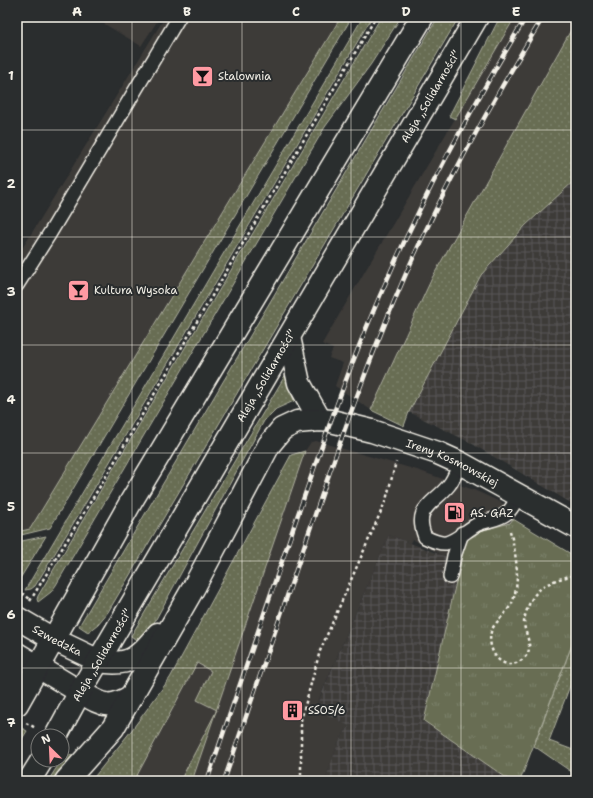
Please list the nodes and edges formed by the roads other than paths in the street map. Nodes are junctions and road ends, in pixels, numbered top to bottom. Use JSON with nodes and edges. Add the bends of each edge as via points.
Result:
{"nodes":[{"id":1,"x":179,"y":17,"type":"edge"},
{"id":2,"x":422,"y":17,"type":"edge"},
{"id":3,"x":477,"y":17,"type":"edge"},
{"id":4,"x":17,"y":285,"type":"edge"},
{"id":5,"x":289,"y":337,"type":"junction"},
{"id":6,"x":320,"y":420,"type":"junction"},
{"id":7,"x":460,"y":463,"type":"junction"},
{"id":8,"x":519,"y":495,"type":"junction"},
{"id":9,"x":576,"y":527,"type":"edge"},
{"id":10,"x":462,"y":534,"type":"junction"},
{"id":11,"x":450,"y":578,"type":"dead end"},
{"id":12,"x":194,"y":587,"type":"junction"},
{"id":13,"x":18,"y":619,"type":"edge"},
{"id":14,"x":53,"y":639,"type":"junction"},
{"id":15,"x":17,"y":654,"type":"edge"},
{"id":16,"x":99,"y":661,"type":"junction"},
{"id":17,"x":37,"y":666,"type":"junction"},
{"id":18,"x":80,"y":692,"type":"junction"},
{"id":19,"x":132,"y":696,"type":"junction"},
{"id":20,"x":17,"y":704,"type":"edge"},
{"id":21,"x":60,"y":728,"type":"edge"},
{"id":22,"x":37,"y":768,"type":"edge"},
{"id":23,"x":29,"y":781,"type":"edge"},
{"id":24,"x":66,"y":781,"type":"edge"}],
"edges":[{"from":1,"to":4,"type":"lane"},
{"from":2,"to":14,"type":"main road","via":[[191,400]]},
{"from":3,"to":5,"type":"main road","name":"Aleja „Solidarności”"},
{"from":5,"to":6,"type":"main road","via":[[299,383]]},
{"from":5,"to":16,"type":"main road","name":"Aleja „Solidarności”"},
{"from":6,"to":7,"type":"main road","name":"Ireny Kosmowskiej","via":[[372,431]]},
{"from":6,"to":12,"type":"main road","name":"Ireny Kosmowskiej","via":[[289,425],[282,429],[269,445]]},
{"from":7,"to":8,"type":"main road","name":"Ireny Kosmowskiej"},
{"from":7,"to":10,"type":"lane","via":[[449,485],[429,504],[421,516],[425,537],[445,543]]},
{"from":8,"to":9,"type":"main road","name":"Ireny Kosmowskiej"},
{"from":8,"to":10,"type":"lane","via":[[506,514],[480,523]]},
{"from":10,"to":11,"type":"lane","via":[[449,559]]},
{"from":12,"to":16,"type":"main road","via":[[138,655],[122,662]]},
{"from":12,"to":19,"type":"main road"},
{"from":13,"to":14,"type":"main road","name":"Szwedzka"},
{"from":14,"to":16,"type":"main road","name":"Szwedzka"},
{"from":14,"to":17,"type":"main road"},
{"from":15,"to":17,"type":"main road"},
{"from":16,"to":18,"type":"main road","name":"Aleja „Solidarności”"},
{"from":17,"to":18,"type":"main road"},
{"from":17,"to":20,"type":"main road"},
{"from":18,"to":19,"type":"main road","via":[[101,704],[120,703]]},
{"from":18,"to":21,"type":"main road","name":"Aleja „Solidarności”"},
{"from":19,"to":24,"type":"main road","via":[[113,728]]},
{"from":22,"to":23,"type":"main road"}]}
